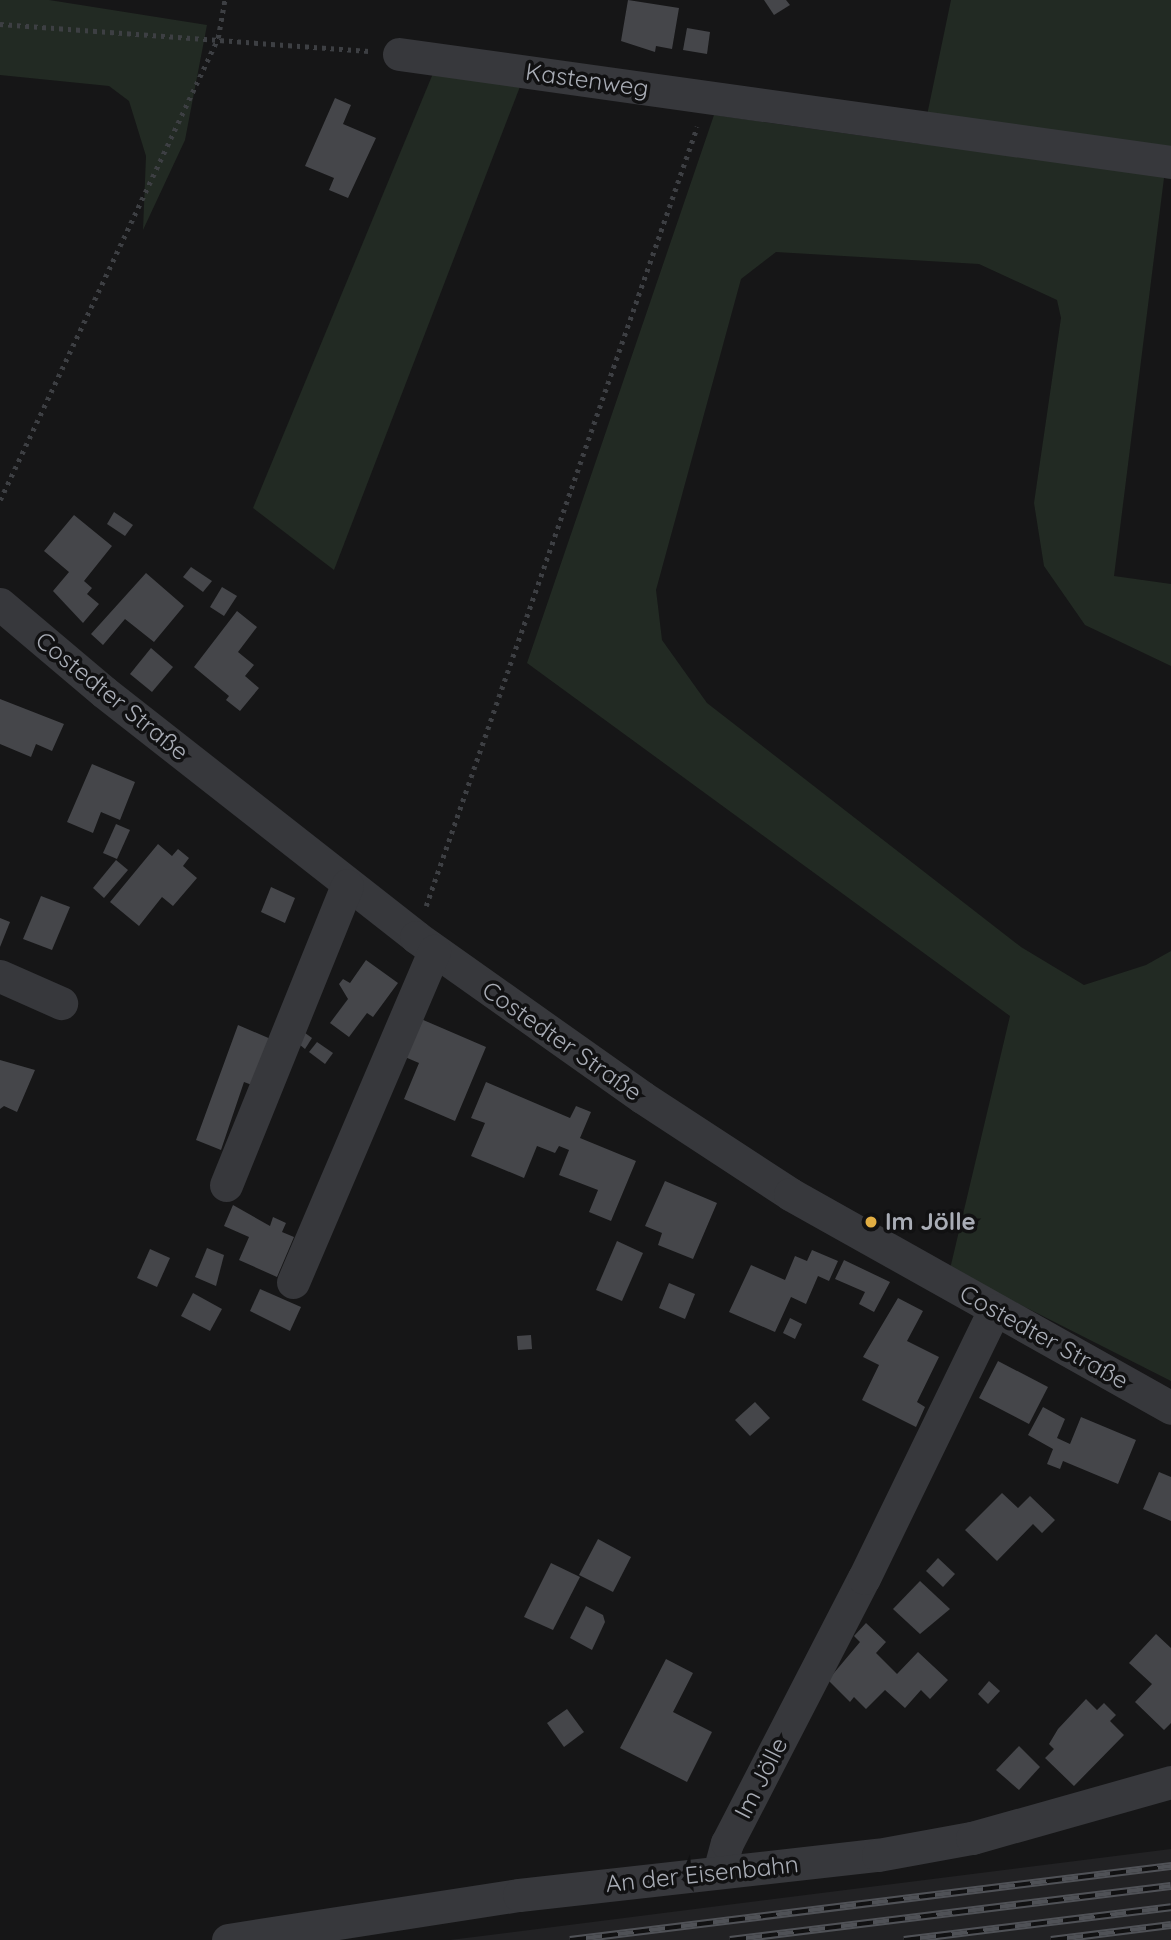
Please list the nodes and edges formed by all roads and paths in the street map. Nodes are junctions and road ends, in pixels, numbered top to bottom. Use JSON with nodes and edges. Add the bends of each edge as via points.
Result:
{"nodes":[{"id":1,"x":225,"y":0,"type":"edge"},
{"id":2,"x":0,"y":24,"type":"edge"},
{"id":3,"x":218,"y":38,"type":"junction"},
{"id":4,"x":399,"y":54,"type":"joint"},
{"id":5,"x":708,"y":97,"type":"junction"},
{"id":6,"x":1171,"y":162,"type":"edge"},
{"id":7,"x":0,"y":500,"type":"edge"},
{"id":8,"x":0,"y":604,"type":"edge"},
{"id":9,"x":347,"y":885,"type":"junction"},
{"id":10,"x":425,"y":944,"type":"junction"},
{"id":11,"x":0,"y":976,"type":"edge"},
{"id":12,"x":61,"y":1003,"type":"dead end"},
{"id":13,"x":226,"y":1185,"type":"dead end"},
{"id":14,"x":293,"y":1282,"type":"dead end"},
{"id":15,"x":994,"y":1310,"type":"junction"},
{"id":16,"x":1171,"y":1408,"type":"edge"},
{"id":17,"x":1171,"y":1782,"type":"edge"},
{"id":18,"x":719,"y":1871,"type":"junction"},
{"id":19,"x":228,"y":1940,"type":"edge"}],
"edges":[{"from":1,"to":3,"type":"path"},
{"from":2,"to":3,"type":"path","via":[[152,38]]},
{"from":3,"to":4,"type":"path"},
{"from":3,"to":7,"type":"path"},
{"from":4,"to":5,"type":"street","name":"Kastenweg"},
{"from":5,"to":6,"type":"street","name":"Kastenweg"},
{"from":5,"to":10,"type":"path"},
{"from":8,"to":9,"type":"street","name":"Costedter Straße"},
{"from":9,"to":10,"type":"street","name":"Costedter Straße"},
{"from":9,"to":13,"type":"street"},
{"from":10,"to":14,"type":"street"},
{"from":10,"to":15,"type":"street","name":"Costedter Straße","via":[[642,1097],[790,1194]]},
{"from":11,"to":12,"type":"street"},
{"from":15,"to":16,"type":"street","name":"Costedter Straße"},
{"from":15,"to":18,"type":"street","name":"Im Jölle","via":[[864,1578],[727,1843]]},
{"from":17,"to":18,"type":"street","name":"An der Eisenbahn","via":[[972,1838],[878,1854]]},
{"from":18,"to":19,"type":"street","name":"An der Eisenbahn","via":[[519,1895]]}]}
